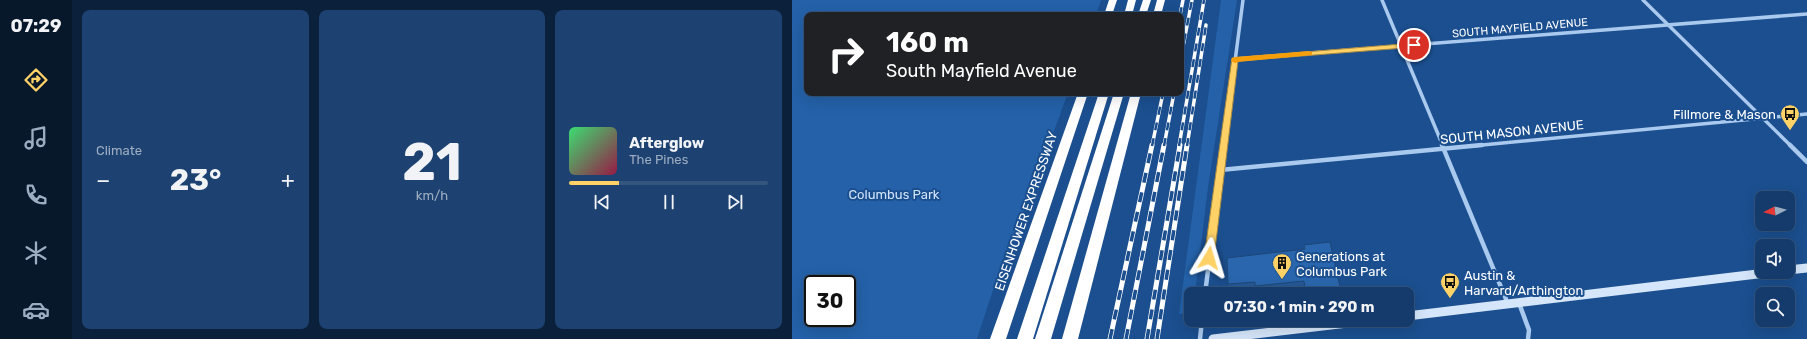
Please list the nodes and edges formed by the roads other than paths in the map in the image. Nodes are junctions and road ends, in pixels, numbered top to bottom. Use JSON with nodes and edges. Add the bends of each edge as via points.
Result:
{"nodes":[{"id":1,"x":1113,"y":0,"type":"edge"},
{"id":2,"x":1132,"y":0,"type":"edge"},
{"id":3,"x":1147,"y":0,"type":"edge"},
{"id":4,"x":1161,"y":0,"type":"edge"},
{"id":5,"x":1243,"y":0,"type":"edge"},
{"id":6,"x":1382,"y":0,"type":"edge"},
{"id":7,"x":1643,"y":0,"type":"edge"},
{"id":8,"x":1109,"y":12,"type":"edge"},
{"id":9,"x":1129,"y":12,"type":"edge"},
{"id":10,"x":1143,"y":12,"type":"edge"},
{"id":11,"x":1158,"y":12,"type":"edge"},
{"id":12,"x":1807,"y":14,"type":"edge"},
{"id":13,"x":1668,"y":25,"type":"junction"},
{"id":14,"x":1401,"y":46,"type":"junction"},
{"id":15,"x":1235,"y":60,"type":"junction"},
{"id":16,"x":1082,"y":96,"type":"edge"},
{"id":17,"x":1103,"y":96,"type":"edge"},
{"id":18,"x":1117,"y":96,"type":"edge"},
{"id":19,"x":1135,"y":96,"type":"edge"},
{"id":20,"x":1807,"y":114,"type":"edge"},
{"id":21,"x":1762,"y":118,"type":"junction"},
{"id":22,"x":1444,"y":149,"type":"junction"},
{"id":23,"x":1807,"y":162,"type":"edge"},
{"id":24,"x":1220,"y":170,"type":"junction"},
{"id":25,"x":1807,"y":268,"type":"edge"},
{"id":26,"x":1795,"y":269,"type":"edge"},
{"id":27,"x":1755,"y":274,"type":"edge"},
{"id":28,"x":1206,"y":287,"type":"edge"},
{"id":29,"x":1519,"y":302,"type":"junction"},
{"id":30,"x":1508,"y":304,"type":"junction"},
{"id":31,"x":1414,"y":315,"type":"edge"},
{"id":32,"x":1201,"y":327,"type":"edge"},
{"id":33,"x":1314,"y":327,"type":"edge"},
{"id":34,"x":998,"y":339,"type":"edge"},
{"id":35,"x":1025,"y":339,"type":"edge"},
{"id":36,"x":1043,"y":339,"type":"edge"},
{"id":37,"x":1070,"y":339,"type":"edge"},
{"id":38,"x":1200,"y":339,"type":"edge"},
{"id":39,"x":1213,"y":339,"type":"edge"},
{"id":40,"x":1528,"y":339,"type":"edge"}],
"edges":[{"from":1,"to":8,"type":"highway"},
{"from":2,"to":9,"type":"highway"},
{"from":3,"to":10,"type":"highway"},
{"from":4,"to":11,"type":"highway"},
{"from":5,"to":15,"type":"street"},
{"from":6,"to":14,"type":"street"},
{"from":7,"to":13,"type":"street"},
{"from":12,"to":13,"type":"street","name":"SOUTH MAYFIELD AVENUE"},
{"from":13,"to":14,"type":"street","name":"SOUTH MAYFIELD AVENUE"},
{"from":13,"to":21,"type":"street"},
{"from":14,"to":15,"type":"street","name":"SOUTH MAYFIELD AVENUE"},
{"from":14,"to":22,"type":"street"},
{"from":15,"to":24,"type":"street"},
{"from":16,"to":34,"type":"highway","name":"EISENHOWER EXPRESSWAY"},
{"from":17,"to":35,"type":"highway"},
{"from":18,"to":36,"type":"highway"},
{"from":19,"to":37,"type":"highway"},
{"from":20,"to":21,"type":"street","name":"SOUTH MASON AVENUE"},
{"from":21,"to":22,"type":"street","name":"SOUTH MASON AVENUE"},
{"from":21,"to":23,"type":"street"},
{"from":22,"to":24,"type":"street","name":"SOUTH MASON AVENUE"},
{"from":22,"to":30,"type":"street"},
{"from":24,"to":28,"type":"street"},
{"from":25,"to":26,"type":"street"},
{"from":27,"to":29,"type":"street"},
{"from":29,"to":30,"type":"street"},
{"from":29,"to":40,"type":"street","via":[[1529,330]]},
{"from":30,"to":31,"type":"street"},
{"from":32,"to":38,"type":"street"},
{"from":33,"to":39,"type":"street"}]}
